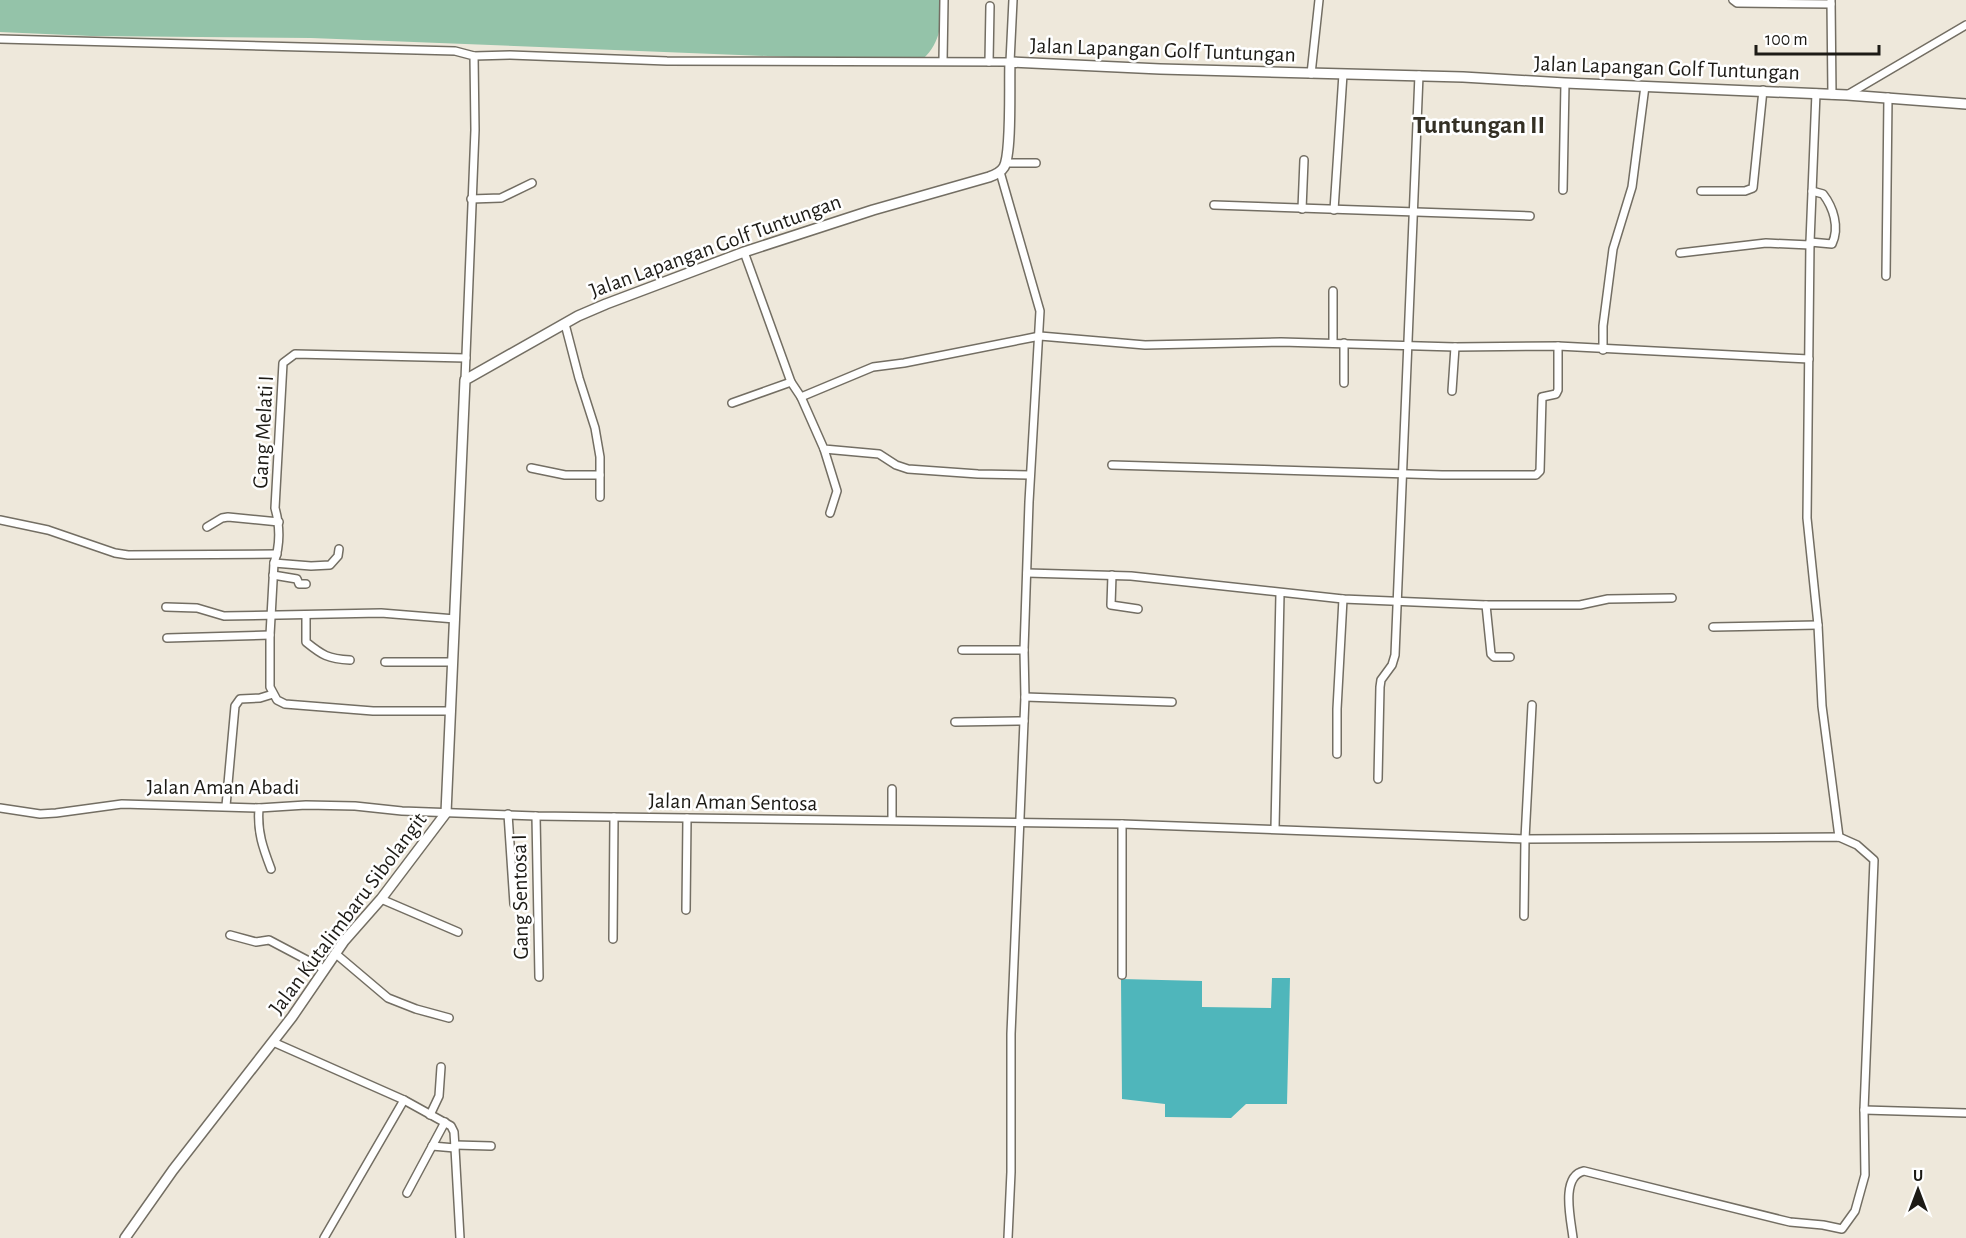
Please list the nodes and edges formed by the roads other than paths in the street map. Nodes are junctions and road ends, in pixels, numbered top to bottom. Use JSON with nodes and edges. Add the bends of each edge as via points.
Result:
{"nodes":[{"id":1,"x":944,"y":0,"type":"edge"},
{"id":2,"x":1013,"y":0,"type":"edge"},
{"id":3,"x":1319,"y":0,"type":"edge"},
{"id":4,"x":1732,"y":0,"type":"edge"},
{"id":5,"x":1831,"y":2,"type":"edge"},
{"id":6,"x":990,"y":6,"type":"dead end"},
{"id":7,"x":1966,"y":25,"type":"edge"},
{"id":8,"x":0,"y":39,"type":"edge"},
{"id":9,"x":474,"y":56,"type":"junction"},
{"id":10,"x":943,"y":61,"type":"junction"},
{"id":11,"x":989,"y":62,"type":"junction"},
{"id":12,"x":1010,"y":62,"type":"junction"},
{"id":13,"x":1311,"y":74,"type":"junction"},
{"id":14,"x":1343,"y":74,"type":"junction"},
{"id":15,"x":1419,"y":75,"type":"junction"},
{"id":16,"x":1565,"y":83,"type":"junction"},
{"id":17,"x":1644,"y":86,"type":"junction"},
{"id":18,"x":1763,"y":90,"type":"junction"},
{"id":19,"x":1816,"y":93,"type":"junction"},
{"id":20,"x":1832,"y":94,"type":"junction"},
{"id":21,"x":1847,"y":94,"type":"junction"},
{"id":22,"x":1888,"y":97,"type":"junction"},
{"id":23,"x":1966,"y":104,"type":"edge"},
{"id":24,"x":1304,"y":160,"type":"dead end"},
{"id":25,"x":1036,"y":163,"type":"dead end"},
{"id":26,"x":1003,"y":168,"type":"junction"},
{"id":27,"x":532,"y":183,"type":"dead end"},
{"id":28,"x":1563,"y":190,"type":"dead end"},
{"id":29,"x":1812,"y":190,"type":"junction"},
{"id":30,"x":1701,"y":191,"type":"dead end"},
{"id":31,"x":471,"y":199,"type":"junction"},
{"id":32,"x":1214,"y":205,"type":"dead end"},
{"id":33,"x":1302,"y":209,"type":"junction"},
{"id":34,"x":1334,"y":210,"type":"junction"},
{"id":35,"x":1414,"y":213,"type":"junction"},
{"id":36,"x":1530,"y":216,"type":"dead end"},
{"id":37,"x":1810,"y":244,"type":"junction"},
{"id":38,"x":744,"y":252,"type":"junction"},
{"id":39,"x":1680,"y":253,"type":"dead end"},
{"id":40,"x":1886,"y":276,"type":"dead end"},
{"id":41,"x":1333,"y":291,"type":"dead end"},
{"id":42,"x":565,"y":324,"type":"junction"},
{"id":43,"x":1040,"y":336,"type":"junction"},
{"id":44,"x":1333,"y":343,"type":"junction"},
{"id":45,"x":1344,"y":343,"type":"junction"},
{"id":46,"x":1406,"y":346,"type":"junction"},
{"id":47,"x":1558,"y":346,"type":"junction"},
{"id":48,"x":1455,"y":347,"type":"junction"},
{"id":49,"x":1603,"y":350,"type":"junction"},
{"id":50,"x":466,"y":358,"type":"junction"},
{"id":51,"x":1809,"y":359,"type":"junction"},
{"id":52,"x":465,"y":381,"type":"junction"},
{"id":53,"x":791,"y":382,"type":"junction"},
{"id":54,"x":1344,"y":383,"type":"dead end"},
{"id":55,"x":1452,"y":391,"type":"dead end"},
{"id":56,"x":801,"y":398,"type":"junction"},
{"id":57,"x":732,"y":403,"type":"dead end"},
{"id":58,"x":824,"y":449,"type":"junction"},
{"id":59,"x":1112,"y":465,"type":"dead end"},
{"id":60,"x":531,"y":468,"type":"dead end"},
{"id":61,"x":1402,"y":472,"type":"junction"},
{"id":62,"x":600,"y":475,"type":"junction"},
{"id":63,"x":1030,"y":475,"type":"junction"},
{"id":64,"x":600,"y":497,"type":"dead end"},
{"id":65,"x":830,"y":513,"type":"dead end"},
{"id":66,"x":0,"y":520,"type":"edge"},
{"id":67,"x":279,"y":522,"type":"junction"},
{"id":68,"x":207,"y":527,"type":"dead end"},
{"id":69,"x":339,"y":549,"type":"dead end"},
{"id":70,"x":277,"y":554,"type":"junction"},
{"id":71,"x":274,"y":563,"type":"junction"},
{"id":72,"x":1027,"y":573,"type":"junction"},
{"id":73,"x":273,"y":575,"type":"junction"},
{"id":74,"x":1112,"y":575,"type":"junction"},
{"id":75,"x":306,"y":584,"type":"dead end"},
{"id":76,"x":1280,"y":594,"type":"junction"},
{"id":77,"x":1672,"y":598,"type":"dead end"},
{"id":78,"x":1343,"y":599,"type":"junction"},
{"id":79,"x":1398,"y":601,"type":"junction"},
{"id":80,"x":1486,"y":605,"type":"junction"},
{"id":81,"x":166,"y":607,"type":"dead end"},
{"id":82,"x":1138,"y":609,"type":"dead end"},
{"id":83,"x":272,"y":615,"type":"junction"},
{"id":84,"x":306,"y":615,"type":"junction"},
{"id":85,"x":455,"y":619,"type":"junction"},
{"id":86,"x":1818,"y":625,"type":"junction"},
{"id":87,"x":1713,"y":627,"type":"dead end"},
{"id":88,"x":270,"y":635,"type":"junction"},
{"id":89,"x":167,"y":638,"type":"dead end"},
{"id":90,"x":963,"y":650,"type":"dead end"},
{"id":91,"x":1024,"y":650,"type":"junction"},
{"id":92,"x":1510,"y":657,"type":"dead end"},
{"id":93,"x":350,"y":660,"type":"dead end"},
{"id":94,"x":385,"y":662,"type":"dead end"},
{"id":95,"x":453,"y":662,"type":"junction"},
{"id":96,"x":273,"y":694,"type":"junction"},
{"id":97,"x":1025,"y":697,"type":"junction"},
{"id":98,"x":1172,"y":702,"type":"dead end"},
{"id":99,"x":1532,"y":705,"type":"dead end"},
{"id":100,"x":451,"y":711,"type":"junction"},
{"id":101,"x":1024,"y":721,"type":"junction"},
{"id":102,"x":955,"y":722,"type":"dead end"},
{"id":103,"x":1337,"y":754,"type":"dead end"},
{"id":104,"x":1378,"y":779,"type":"dead end"},
{"id":105,"x":892,"y":789,"type":"dead end"},
{"id":106,"x":226,"y":806,"type":"junction"},
{"id":107,"x":0,"y":808,"type":"edge"},
{"id":108,"x":259,"y":808,"type":"junction"},
{"id":109,"x":446,"y":813,"type":"junction"},
{"id":110,"x":508,"y":814,"type":"junction"},
{"id":111,"x":536,"y":816,"type":"junction"},
{"id":112,"x":614,"y":817,"type":"junction"},
{"id":113,"x":687,"y":818,"type":"junction"},
{"id":114,"x":892,"y":820,"type":"junction"},
{"id":115,"x":1020,"y":823,"type":"junction"},
{"id":116,"x":1122,"y":824,"type":"junction"},
{"id":117,"x":1275,"y":828,"type":"junction"},
{"id":118,"x":1839,"y":837,"type":"junction"},
{"id":119,"x":1525,"y":840,"type":"junction"},
{"id":120,"x":271,"y":869,"type":"dead end"},
{"id":121,"x":381,"y":899,"type":"junction"},
{"id":122,"x":514,"y":904,"type":"dead end"},
{"id":123,"x":686,"y":909,"type":"dead end"},
{"id":124,"x":1524,"y":916,"type":"dead end"},
{"id":125,"x":458,"y":932,"type":"dead end"},
{"id":126,"x":230,"y":934,"type":"dead end"},
{"id":127,"x":613,"y":939,"type":"dead end"},
{"id":128,"x":336,"y":954,"type":"junction"},
{"id":129,"x":324,"y":969,"type":"junction"},
{"id":130,"x":1122,"y":975,"type":"dead end"},
{"id":131,"x":539,"y":977,"type":"dead end"},
{"id":132,"x":449,"y":1018,"type":"dead end"},
{"id":133,"x":273,"y":1042,"type":"junction"},
{"id":134,"x":441,"y":1067,"type":"dead end"},
{"id":135,"x":404,"y":1100,"type":"junction"},
{"id":136,"x":1864,"y":1110,"type":"junction"},
{"id":137,"x":1966,"y":1113,"type":"edge"},
{"id":138,"x":430,"y":1115,"type":"junction"},
{"id":139,"x":445,"y":1122,"type":"junction"},
{"id":140,"x":432,"y":1146,"type":"junction"},
{"id":141,"x":455,"y":1146,"type":"junction"},
{"id":142,"x":491,"y":1146,"type":"dead end"},
{"id":143,"x":407,"y":1193,"type":"dead end"},
{"id":144,"x":1842,"y":1229,"type":"junction"},
{"id":145,"x":125,"y":1238,"type":"edge"},
{"id":146,"x":324,"y":1238,"type":"edge"},
{"id":147,"x":460,"y":1238,"type":"edge"},
{"id":148,"x":1008,"y":1238,"type":"edge"},
{"id":149,"x":1573,"y":1238,"type":"edge"},
{"id":150,"x":1844,"y":1238,"type":"edge"}],
"edges":[{"from":1,"to":10,"type":"street"},
{"from":2,"to":12,"type":"street"},
{"from":3,"to":13,"type":"street"},
{"from":4,"to":5,"type":"street"},
{"from":5,"to":20,"type":"street"},
{"from":6,"to":11,"type":"street"},
{"from":7,"to":21,"type":"street"},
{"from":8,"to":9,"type":"street","via":[[455,51]]},
{"from":9,"to":10,"type":"street"},
{"from":9,"to":31,"type":"street"},
{"from":10,"to":11,"type":"street"},
{"from":11,"to":12,"type":"street"},
{"from":12,"to":13,"type":"street","name":"Jalan Lapangan Golf Tuntungan"},
{"from":12,"to":26,"type":"street","name":"Jalan Lapangan Golf Tuntungan","via":[[1008,149]]},
{"from":13,"to":14,"type":"street","name":"Jalan Lapangan Golf Tuntungan"},
{"from":14,"to":15,"type":"street","name":"Jalan Lapangan Golf Tuntungan"},
{"from":14,"to":34,"type":"street"},
{"from":15,"to":16,"type":"street","name":"Jalan Lapangan Golf Tuntungan"},
{"from":15,"to":35,"type":"street"},
{"from":16,"to":17,"type":"street","name":"Jalan Lapangan Golf Tuntungan"},
{"from":16,"to":28,"type":"street"},
{"from":17,"to":18,"type":"street","name":"Jalan Lapangan Golf Tuntungan"},
{"from":17,"to":49,"type":"street","via":[[1632,187],[1613,249]]},
{"from":18,"to":19,"type":"street","name":"Jalan Lapangan Golf Tuntungan"},
{"from":18,"to":30,"type":"street","via":[[1753,188]]},
{"from":19,"to":20,"type":"street","name":"Jalan Lapangan Golf Tuntungan"},
{"from":19,"to":29,"type":"street"},
{"from":20,"to":21,"type":"street","name":"Jalan Lapangan Golf Tuntungan"},
{"from":21,"to":22,"type":"street","name":"Jalan Lapangan Golf Tuntungan"},
{"from":22,"to":23,"type":"street","name":"Jalan Lapangan Golf Tuntungan"},
{"from":22,"to":40,"type":"street"},
{"from":24,"to":33,"type":"street"},
{"from":25,"to":26,"type":"street"},
{"from":26,"to":38,"type":"street","name":"Jalan Lapangan Golf Tuntungan","via":[[989,177]]},
{"from":26,"to":43,"type":"street","via":[[1040,306]]},
{"from":27,"to":31,"type":"street","via":[[501,198]]},
{"from":29,"to":37,"type":"street"},
{"from":29,"to":37,"type":"street","via":[[1823,194],[1834,213],[1834,239],[1832,244]]},
{"from":31,"to":50,"type":"street"},
{"from":32,"to":33,"type":"street"},
{"from":33,"to":34,"type":"street"},
{"from":34,"to":35,"type":"street"},
{"from":35,"to":36,"type":"street"},
{"from":35,"to":46,"type":"street"},
{"from":37,"to":39,"type":"street","via":[[1766,243]]},
{"from":37,"to":51,"type":"street"},
{"from":38,"to":42,"type":"street","name":"Jalan Lapangan Golf Tuntungan","via":[[606,303]]},
{"from":38,"to":53,"type":"street"},
{"from":41,"to":44,"type":"street"},
{"from":42,"to":52,"type":"street","name":"Jalan Lapangan Golf Tuntungan"},
{"from":42,"to":62,"type":"street","via":[[595,428]]},
{"from":43,"to":44,"type":"street","via":[[1145,345]]},
{"from":43,"to":56,"type":"street","via":[[873,367]]},
{"from":43,"to":63,"type":"street"},
{"from":44,"to":45,"type":"street"},
{"from":45,"to":46,"type":"street"},
{"from":45,"to":54,"type":"street"},
{"from":46,"to":48,"type":"street"},
{"from":46,"to":61,"type":"street"},
{"from":47,"to":48,"type":"street"},
{"from":47,"to":49,"type":"street"},
{"from":47,"to":61,"type":"street","via":[[1558,390],[1542,397],[1539,474]]},
{"from":48,"to":55,"type":"street"},
{"from":49,"to":51,"type":"street"},
{"from":50,"to":52,"type":"street"},
{"from":50,"to":67,"type":"street","name":"Gang Melati I","via":[[295,354],[288,358],[284,363],[275,508]]},
{"from":51,"to":86,"type":"street","via":[[1807,519]]},
{"from":52,"to":85,"type":"street","name":"Jalan Kutalimbaru Sibolangit"},
{"from":53,"to":56,"type":"street"},
{"from":53,"to":57,"type":"street"},
{"from":56,"to":58,"type":"street"},
{"from":58,"to":63,"type":"street","via":[[879,454],[908,469]]},
{"from":58,"to":65,"type":"street","via":[[837,491]]},
{"from":59,"to":61,"type":"street"},
{"from":60,"to":62,"type":"street","via":[[565,475]]},
{"from":61,"to":79,"type":"street"},
{"from":62,"to":64,"type":"street"},
{"from":63,"to":72,"type":"street"},
{"from":66,"to":70,"type":"street","via":[[48,530],[128,555]]},
{"from":67,"to":68,"type":"street","via":[[228,517]]},
{"from":67,"to":70,"type":"street","name":"Gang Melati I"},
{"from":69,"to":71,"type":"street","via":[[330,565]]},
{"from":70,"to":71,"type":"street","name":"Gang Melati I"},
{"from":71,"to":73,"type":"street","name":"Gang Melati I"},
{"from":72,"to":74,"type":"street"},
{"from":72,"to":91,"type":"street"},
{"from":73,"to":75,"type":"street"},
{"from":73,"to":83,"type":"street","name":"Gang Melati I"},
{"from":74,"to":76,"type":"street"},
{"from":74,"to":82,"type":"street","via":[[1111,604]]},
{"from":76,"to":78,"type":"street"},
{"from":76,"to":117,"type":"street"},
{"from":77,"to":80,"type":"street","via":[[1608,598],[1571,605]]},
{"from":78,"to":79,"type":"street"},
{"from":78,"to":103,"type":"street"},
{"from":79,"to":80,"type":"street"},
{"from":79,"to":104,"type":"street","via":[[1394,661],[1380,687]]},
{"from":80,"to":92,"type":"street","via":[[1491,654]]},
{"from":81,"to":83,"type":"street","via":[[224,616]]},
{"from":83,"to":84,"type":"street"},
{"from":83,"to":88,"type":"street","name":"Gang Melati I"},
{"from":84,"to":85,"type":"street","via":[[381,613]]},
{"from":84,"to":93,"type":"street","via":[[306,642],[326,657]]},
{"from":85,"to":95,"type":"street","name":"Jalan Kutalimbaru Sibolangit"},
{"from":86,"to":87,"type":"street"},
{"from":86,"to":118,"type":"street","via":[[1822,706]]},
{"from":88,"to":89,"type":"street"},
{"from":88,"to":96,"type":"street","name":"Gang Melati I"},
{"from":90,"to":91,"type":"street"},
{"from":91,"to":97,"type":"street"},
{"from":94,"to":95,"type":"street"},
{"from":95,"to":100,"type":"street","name":"Jalan Kutalimbaru Sibolangit"},
{"from":96,"to":100,"type":"street","via":[[285,705],[295,707]]},
{"from":96,"to":106,"type":"street","via":[[240,699],[235,706]]},
{"from":97,"to":98,"type":"street"},
{"from":97,"to":101,"type":"street"},
{"from":99,"to":119,"type":"street"},
{"from":100,"to":109,"type":"street","name":"Jalan Kutalimbaru Sibolangit"},
{"from":101,"to":102,"type":"street"},
{"from":101,"to":115,"type":"street"},
{"from":105,"to":114,"type":"street"},
{"from":106,"to":107,"type":"street","name":"Jalan Aman Abadi","via":[[122,804],[40,814]]},
{"from":106,"to":108,"type":"street","name":"Jalan Aman Abadi"},
{"from":108,"to":109,"type":"street","name":"Jalan Aman Abadi","via":[[331,805]]},
{"from":108,"to":120,"type":"street","via":[[258,831]]},
{"from":109,"to":110,"type":"street","name":"Jalan Aman Sentosa"},
{"from":109,"to":121,"type":"street","name":"Jalan Kutalimbaru Sibolangit"},
{"from":110,"to":111,"type":"street","name":"Jalan Aman Sentosa"},
{"from":110,"to":122,"type":"street"},
{"from":111,"to":112,"type":"street","name":"Jalan Aman Sentosa"},
{"from":111,"to":131,"type":"street","name":"Gang Sentosa I"},
{"from":112,"to":113,"type":"street","name":"Jalan Aman Sentosa"},
{"from":112,"to":127,"type":"street"},
{"from":113,"to":114,"type":"street","name":"Jalan Aman Sentosa"},
{"from":113,"to":123,"type":"street"},
{"from":114,"to":115,"type":"street","name":"Jalan Aman Sentosa"},
{"from":115,"to":116,"type":"street","name":"Jalan Aman Sentosa"},
{"from":115,"to":148,"type":"street"},
{"from":116,"to":117,"type":"street","name":"Jalan Aman Sentosa"},
{"from":116,"to":130,"type":"street"},
{"from":117,"to":119,"type":"street","name":"Jalan Aman Sentosa"},
{"from":118,"to":119,"type":"street","name":"Jalan Aman Sentosa"},
{"from":118,"to":136,"type":"street","via":[[1857,845],[1874,860]]},
{"from":119,"to":124,"type":"street"},
{"from":121,"to":125,"type":"street"},
{"from":121,"to":128,"type":"street","name":"Jalan Kutalimbaru Sibolangit"},
{"from":126,"to":129,"type":"street","via":[[256,942],[269,940]]},
{"from":128,"to":129,"type":"street","name":"Jalan Kutalimbaru Sibolangit"},
{"from":128,"to":132,"type":"street","via":[[388,998]]},
{"from":129,"to":133,"type":"street","name":"Jalan Kutalimbaru Sibolangit"},
{"from":133,"to":135,"type":"street"},
{"from":133,"to":145,"type":"street","name":"Jalan Kutalimbaru Sibolangit"},
{"from":134,"to":138,"type":"street","via":[[440,1096]]},
{"from":135,"to":138,"type":"street"},
{"from":135,"to":146,"type":"street"},
{"from":136,"to":137,"type":"street"},
{"from":136,"to":144,"type":"street","via":[[1865,1175],[1855,1210]]},
{"from":138,"to":139,"type":"street"},
{"from":139,"to":140,"type":"street"},
{"from":139,"to":141,"type":"street","via":[[454,1132]]},
{"from":140,"to":141,"type":"street"},
{"from":140,"to":143,"type":"street"},
{"from":141,"to":142,"type":"street"},
{"from":141,"to":147,"type":"street"},
{"from":144,"to":149,"type":"street","via":[[1790,1222],[1584,1171],[1575,1174],[1569,1184]]},
{"from":144,"to":150,"type":"street"}]}
